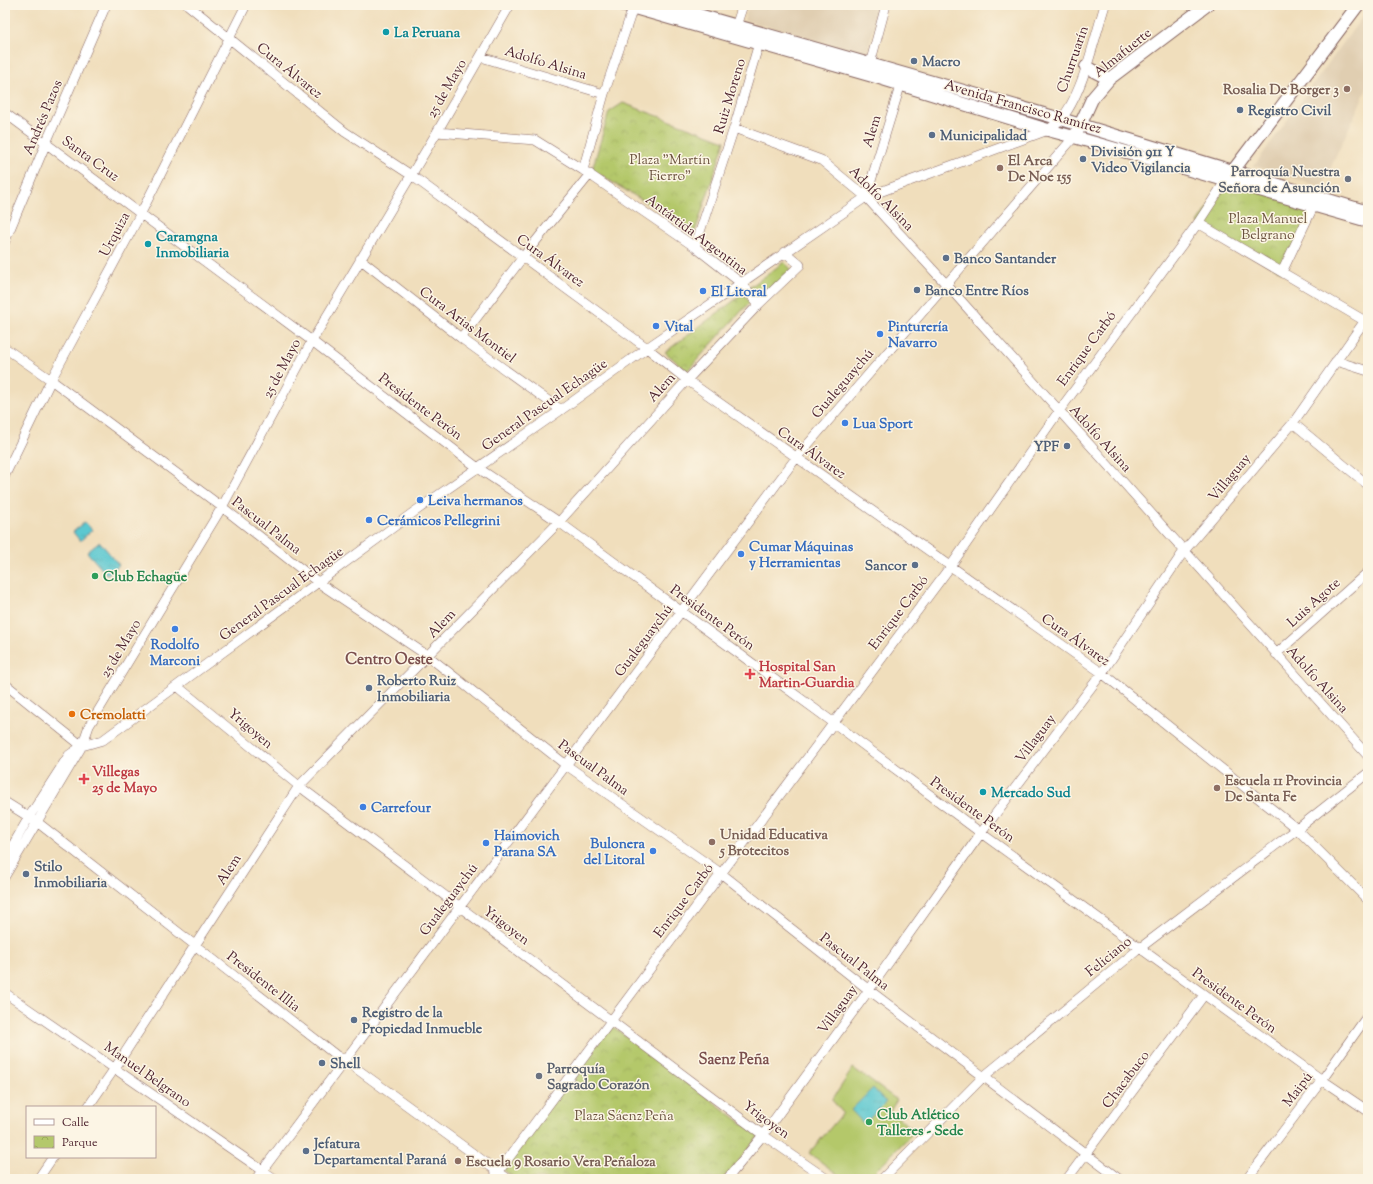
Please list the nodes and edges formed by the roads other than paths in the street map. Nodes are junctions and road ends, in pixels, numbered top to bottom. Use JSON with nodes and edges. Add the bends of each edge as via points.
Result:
{"nodes":[{"id":1,"x":106,"y":5,"type":"edge"},
{"id":2,"x":188,"y":5,"type":"edge"},
{"id":3,"x":246,"y":5,"type":"edge"},
{"id":4,"x":510,"y":5,"type":"edge"},
{"id":5,"x":665,"y":5,"type":"edge"},
{"id":6,"x":743,"y":5,"type":"edge"},
{"id":7,"x":886,"y":5,"type":"edge"},
{"id":8,"x":1105,"y":5,"type":"edge"},
{"id":9,"x":1207,"y":5,"type":"edge"},
{"id":10,"x":1358,"y":5,"type":"edge"},
{"id":11,"x":630,"y":6,"type":"edge"},
{"id":12,"x":736,"y":26,"type":"junction"},
{"id":13,"x":229,"y":39,"type":"junction"},
{"id":14,"x":759,"y":44,"type":"junction"},
{"id":15,"x":480,"y":57,"type":"junction"},
{"id":16,"x":870,"y":64,"type":"junction"},
{"id":17,"x":1086,"y":67,"type":"junction"},
{"id":18,"x":902,"y":80,"type":"junction"},
{"id":19,"x":1109,"y":80,"type":"junction"},
{"id":20,"x":604,"y":94,"type":"junction"},
{"id":21,"x":5,"y":113,"type":"edge"},
{"id":22,"x":1061,"y":119,"type":"junction"},
{"id":23,"x":734,"y":128,"type":"junction"},
{"id":24,"x":1048,"y":130,"type":"junction"},
{"id":25,"x":1077,"y":131,"type":"junction"},
{"id":26,"x":437,"y":132,"type":"junction"},
{"id":27,"x":46,"y":143,"type":"junction"},
{"id":28,"x":586,"y":172,"type":"junction"},
{"id":29,"x":411,"y":175,"type":"junction"},
{"id":30,"x":1229,"y":176,"type":"junction"},
{"id":31,"x":866,"y":197,"type":"junction"},
{"id":32,"x":1314,"y":205,"type":"junction"},
{"id":33,"x":140,"y":212,"type":"junction"},
{"id":34,"x":1368,"y":212,"type":"edge"},
{"id":35,"x":1368,"y":221,"type":"edge"},
{"id":36,"x":1198,"y":223,"type":"junction"},
{"id":37,"x":5,"y":241,"type":"edge"},
{"id":38,"x":695,"y":247,"type":"junction"},
{"id":39,"x":785,"y":252,"type":"junction"},
{"id":40,"x":523,"y":257,"type":"junction"},
{"id":41,"x":360,"y":259,"type":"junction"},
{"id":42,"x":1282,"y":272,"type":"junction"},
{"id":43,"x":741,"y":283,"type":"junction"},
{"id":44,"x":946,"y":284,"type":"junction"},
{"id":45,"x":759,"y":304,"type":"junction"},
{"id":46,"x":1366,"y":318,"type":"edge"},
{"id":47,"x":462,"y":338,"type":"junction"},
{"id":48,"x":312,"y":341,"type":"junction"},
{"id":49,"x":5,"y":348,"type":"edge"},
{"id":50,"x":647,"y":348,"type":"junction"},
{"id":51,"x":1336,"y":361,"type":"junction"},
{"id":52,"x":1368,"y":371,"type":"edge"},
{"id":53,"x":52,"y":380,"type":"junction"},
{"id":54,"x":687,"y":380,"type":"junction"},
{"id":55,"x":561,"y":410,"type":"junction"},
{"id":56,"x":1058,"y":411,"type":"junction"},
{"id":57,"x":1293,"y":423,"type":"junction"},
{"id":58,"x":796,"y":458,"type":"junction"},
{"id":59,"x":478,"y":468,"type":"junction"},
{"id":60,"x":5,"y":475,"type":"edge"},
{"id":61,"x":1368,"y":486,"type":"edge"},
{"id":62,"x":222,"y":507,"type":"junction"},
{"id":63,"x":559,"y":522,"type":"junction"},
{"id":64,"x":1184,"y":551,"type":"junction"},
{"id":65,"x":950,"y":567,"type":"junction"},
{"id":66,"x":1365,"y":575,"type":"edge"},
{"id":67,"x":319,"y":583,"type":"junction"},
{"id":68,"x":1368,"y":585,"type":"edge"},
{"id":69,"x":682,"y":612,"type":"junction"},
{"id":70,"x":1276,"y":654,"type":"junction"},
{"id":71,"x":428,"y":656,"type":"junction"},
{"id":72,"x":1102,"y":673,"type":"junction"},
{"id":73,"x":5,"y":684,"type":"edge"},
{"id":74,"x":177,"y":686,"type":"junction"},
{"id":75,"x":834,"y":722,"type":"junction"},
{"id":76,"x":82,"y":746,"type":"junction"},
{"id":77,"x":1368,"y":756,"type":"edge"},
{"id":78,"x":566,"y":765,"type":"junction"},
{"id":79,"x":1368,"y":773,"type":"edge"},
{"id":80,"x":299,"y":786,"type":"junction"},
{"id":81,"x":5,"y":802,"type":"edge"},
{"id":82,"x":33,"y":819,"type":"junction"},
{"id":83,"x":1297,"y":829,"type":"junction"},
{"id":84,"x":981,"y":833,"type":"junction"},
{"id":85,"x":5,"y":859,"type":"edge"},
{"id":86,"x":722,"y":874,"type":"junction"},
{"id":87,"x":5,"y":876,"type":"edge"},
{"id":88,"x":1368,"y":900,"type":"edge"},
{"id":89,"x":459,"y":907,"type":"junction"},
{"id":90,"x":195,"y":946,"type":"junction"},
{"id":91,"x":1140,"y":948,"type":"junction"},
{"id":92,"x":869,"y":990,"type":"junction"},
{"id":93,"x":5,"y":993,"type":"edge"},
{"id":94,"x":1204,"y":995,"type":"junction"},
{"id":95,"x":1368,"y":1016,"type":"edge"},
{"id":96,"x":611,"y":1020,"type":"junction"},
{"id":97,"x":346,"y":1061,"type":"junction"},
{"id":98,"x":115,"y":1068,"type":"junction"},
{"id":99,"x":983,"y":1076,"type":"junction"},
{"id":100,"x":1322,"y":1080,"type":"junction"},
{"id":101,"x":89,"y":1106,"type":"edge"},
{"id":102,"x":1368,"y":1111,"type":"edge"},
{"id":103,"x":763,"y":1135,"type":"junction"},
{"id":104,"x":1086,"y":1154,"type":"junction"},
{"id":105,"x":52,"y":1158,"type":"edge"},
{"id":106,"x":263,"y":1170,"type":"junction"},
{"id":107,"x":496,"y":1176,"type":"edge"},
{"id":108,"x":38,"y":1179,"type":"edge"},
{"id":109,"x":256,"y":1179,"type":"edge"},
{"id":110,"x":275,"y":1179,"type":"edge"},
{"id":111,"x":508,"y":1179,"type":"edge"},
{"id":112,"x":728,"y":1179,"type":"edge"},
{"id":113,"x":827,"y":1179,"type":"edge"},
{"id":114,"x":882,"y":1179,"type":"edge"},
{"id":115,"x":1067,"y":1179,"type":"edge"},
{"id":116,"x":1119,"y":1179,"type":"edge"},
{"id":117,"x":1247,"y":1179,"type":"edge"}],
"edges":[{"from":1,"to":27,"type":"street","name":"Andrés Pazos"},
{"from":2,"to":13,"type":"street","name":"Cura Álvarez"},
{"from":3,"to":13,"type":"street","name":"Urquiza"},
{"from":4,"to":15,"type":"street","name":"25 de Mayo"},
{"from":5,"to":12,"type":"main road","name":"Avenida Francisco Ramírez"},
{"from":6,"to":12,"type":"street"},
{"from":7,"to":16,"type":"street"},
{"from":8,"to":17,"type":"street","name":"Churruarín"},
{"from":9,"to":19,"type":"main road","name":"Almafuerte"},
{"from":10,"to":30,"type":"main road"},
{"from":11,"to":14,"type":"main road","name":"Avenida Francisco Ramírez"},
{"from":11,"to":20,"type":"street"},
{"from":12,"to":16,"type":"main road","name":"Avenida Francisco Ramírez"},
{"from":13,"to":29,"type":"street","name":"Cura Álvarez","via":[[345,132]]},
{"from":13,"to":33,"type":"street","name":"Urquiza"},
{"from":14,"to":18,"type":"main road","name":"Avenida Francisco Ramírez"},
{"from":14,"to":23,"type":"street","name":"Ruiz Moreno"},
{"from":15,"to":20,"type":"street","name":"Adolfo Alsina"},
{"from":15,"to":26,"type":"street","name":"25 de Mayo"},
{"from":16,"to":18,"type":"main road","name":"Avenida Francisco Ramírez"},
{"from":17,"to":19,"type":"main road"},
{"from":17,"to":22,"type":"street","name":"Churruarín","via":[[1071,104]]},
{"from":18,"to":22,"type":"main road","name":"Avenida Francisco Ramírez"},
{"from":18,"to":24,"type":"main road","name":"Avenida Francisco Ramírez"},
{"from":18,"to":31,"type":"street","name":"Alem"},
{"from":19,"to":25,"type":"main road","name":"Almafuerte","via":[[1092,99]]},
{"from":20,"to":28,"type":"street"},
{"from":21,"to":27,"type":"street","name":"Santa Cruz"},
{"from":22,"to":24,"type":"street","name":"Churruarín"},
{"from":22,"to":25,"type":"main road","name":"Avenida Francisco Ramírez"},
{"from":23,"to":31,"type":"street","name":"Adolfo Alsina","via":[[821,160]]},
{"from":23,"to":38,"type":"street","name":"Ruiz Moreno"},
{"from":24,"to":25,"type":"main road","name":"Avenida Francisco Ramírez"},
{"from":24,"to":31,"type":"street","name":"General Pascual Echagüe"},
{"from":25,"to":30,"type":"main road","name":"Avenida Francisco Ramírez"},
{"from":25,"to":44,"type":"street","name":"Gualeguaychú"},
{"from":26,"to":28,"type":"street","name":"Antártida Argentina","via":[[536,140]]},
{"from":26,"to":29,"type":"street","name":"25 de Mayo"},
{"from":27,"to":33,"type":"street","name":"Santa Cruz"},
{"from":27,"to":37,"type":"street","name":"Andrés Pazos"},
{"from":28,"to":38,"type":"street","name":"Antártida Argentina"},
{"from":28,"to":40,"type":"street"},
{"from":29,"to":40,"type":"street","name":"Cura Álvarez"},
{"from":29,"to":41,"type":"street","name":"25 de Mayo"},
{"from":30,"to":32,"type":"main road","name":"Avenida Francisco Ramírez"},
{"from":30,"to":34,"type":"main road","name":"Avenida Francisco Ramírez"},
{"from":30,"to":36,"type":"street","name":"Enrique Carbó"},
{"from":31,"to":39,"type":"street","name":"General Pascual Echagüe"},
{"from":31,"to":44,"type":"street","name":"Adolfo Alsina"},
{"from":32,"to":35,"type":"main road","name":"Avenida Francisco Ramírez"},
{"from":32,"to":42,"type":"street"},
{"from":33,"to":48,"type":"street","name":"Presidente Perón"},
{"from":33,"to":53,"type":"street","name":"Urquiza"},
{"from":36,"to":42,"type":"street"},
{"from":36,"to":56,"type":"street","name":"Enrique Carbó"},
{"from":38,"to":43,"type":"street","name":"Antártida Argentina"},
{"from":39,"to":43,"type":"street","name":"General Pascual Echagüe"},
{"from":39,"to":45,"type":"street","name":"Alem","via":[[800,265]]},
{"from":40,"to":47,"type":"street"},
{"from":40,"to":50,"type":"street","name":"Cura Álvarez"},
{"from":41,"to":47,"type":"street","name":"Cura Arias Montiel"},
{"from":41,"to":48,"type":"street","name":"25 de Mayo"},
{"from":42,"to":46,"type":"street"},
{"from":43,"to":45,"type":"street","name":"Antártida Argentina"},
{"from":43,"to":50,"type":"street","name":"General Pascual Echagüe"},
{"from":44,"to":56,"type":"street","name":"Adolfo Alsina"},
{"from":44,"to":58,"type":"street","name":"Gualeguaychú"},
{"from":45,"to":54,"type":"street","name":"Alem"},
{"from":46,"to":51,"type":"street","name":"Villaguay"},
{"from":47,"to":55,"type":"street","name":"Cura Arias Montiel"},
{"from":48,"to":59,"type":"street","name":"Presidente Perón"},
{"from":48,"to":62,"type":"street","name":"25 de Mayo"},
{"from":49,"to":53,"type":"street","name":"Pascual Palma"},
{"from":50,"to":54,"type":"street","name":"Cura Álvarez"},
{"from":50,"to":55,"type":"street","name":"General Pascual Echagüe"},
{"from":51,"to":52,"type":"street"},
{"from":51,"to":57,"type":"street","name":"Villaguay"},
{"from":53,"to":60,"type":"street","name":"Urquiza"},
{"from":53,"to":62,"type":"street","name":"Pascual Palma"},
{"from":54,"to":58,"type":"street","name":"Cura Álvarez"},
{"from":54,"to":63,"type":"street","name":"Alem"},
{"from":55,"to":59,"type":"street","name":"General Pascual Echagüe"},
{"from":56,"to":64,"type":"street","name":"Adolfo Alsina"},
{"from":56,"to":65,"type":"street","name":"Enrique Carbó"},
{"from":57,"to":61,"type":"street"},
{"from":57,"to":64,"type":"street","name":"Villaguay"},
{"from":58,"to":65,"type":"street","name":"Cura Álvarez"},
{"from":58,"to":69,"type":"street","name":"Gualeguaychú"},
{"from":59,"to":63,"type":"street","name":"Presidente Perón"},
{"from":59,"to":67,"type":"street","name":"General Pascual Echagüe"},
{"from":62,"to":67,"type":"street","name":"Pascual Palma"},
{"from":62,"to":76,"type":"street","name":"25 de Mayo","via":[[89,726]]},
{"from":63,"to":69,"type":"street","name":"Presidente Perón"},
{"from":63,"to":71,"type":"street","name":"Alem"},
{"from":64,"to":70,"type":"street","name":"Adolfo Alsina"},
{"from":64,"to":72,"type":"street","name":"Villaguay"},
{"from":65,"to":72,"type":"street","name":"Cura Álvarez"},
{"from":65,"to":75,"type":"street","name":"Enrique Carbó"},
{"from":66,"to":68,"type":"street"},
{"from":66,"to":70,"type":"street","name":"Luis Agote"},
{"from":67,"to":71,"type":"street","name":"Pascual Palma"},
{"from":67,"to":74,"type":"street","name":"General Pascual Echagüe"},
{"from":69,"to":75,"type":"street","name":"Presidente Perón"},
{"from":69,"to":78,"type":"street","name":"Gualeguaychú"},
{"from":70,"to":77,"type":"street","name":"Adolfo Alsina"},
{"from":71,"to":78,"type":"street","name":"Pascual Palma"},
{"from":71,"to":80,"type":"street","name":"Alem"},
{"from":72,"to":83,"type":"street","name":"Cura Álvarez"},
{"from":72,"to":84,"type":"street","name":"Villaguay"},
{"from":73,"to":76,"type":"street"},
{"from":74,"to":76,"type":"street","name":"General Pascual Echagüe","via":[[103,740]]},
{"from":74,"to":80,"type":"street","name":"Yrigoyen"},
{"from":75,"to":84,"type":"street","name":"Presidente Perón"},
{"from":75,"to":86,"type":"street","name":"Enrique Carbó"},
{"from":76,"to":82,"type":"street","via":[[69,755]]},
{"from":78,"to":86,"type":"street","name":"Pascual Palma"},
{"from":78,"to":89,"type":"street","name":"Gualeguaychú"},
{"from":79,"to":83,"type":"street","name":"Feliciano"},
{"from":80,"to":89,"type":"street","name":"Yrigoyen"},
{"from":80,"to":90,"type":"street","name":"Alem"},
{"from":81,"to":82,"type":"street","name":"Presidente Illia"},
{"from":82,"to":85,"type":"street"},
{"from":82,"to":87,"type":"street"},
{"from":82,"to":90,"type":"street","name":"Presidente Illia"},
{"from":83,"to":88,"type":"street","name":"Cura Álvarez"},
{"from":83,"to":91,"type":"street","name":"Feliciano"},
{"from":84,"to":91,"type":"street","name":"Presidente Perón"},
{"from":84,"to":92,"type":"street","name":"Villaguay"},
{"from":86,"to":92,"type":"street","name":"Pascual Palma"},
{"from":86,"to":96,"type":"street","name":"Enrique Carbó"},
{"from":89,"to":96,"type":"street","name":"Yrigoyen"},
{"from":89,"to":97,"type":"street","name":"Gualeguaychú"},
{"from":90,"to":97,"type":"street","name":"Presidente Illia"},
{"from":90,"to":98,"type":"street","name":"Alem"},
{"from":91,"to":94,"type":"street","name":"Presidente Perón"},
{"from":91,"to":99,"type":"street","name":"Feliciano"},
{"from":92,"to":99,"type":"street","name":"Pascual Palma"},
{"from":92,"to":103,"type":"street","name":"Villaguay"},
{"from":93,"to":98,"type":"street","name":"Manuel Belgrano"},
{"from":94,"to":100,"type":"street","name":"Presidente Perón"},
{"from":94,"to":104,"type":"street","name":"Chacabuco"},
{"from":95,"to":100,"type":"street","name":"Maipú"},
{"from":96,"to":103,"type":"street","name":"Yrigoyen"},
{"from":96,"to":107,"type":"street","name":"Enrique Carbó"},
{"from":97,"to":106,"type":"street","name":"Gualeguaychú"},
{"from":97,"to":107,"type":"street","name":"Presidente Illia"},
{"from":98,"to":101,"type":"street","name":"Alem"},
{"from":98,"to":106,"type":"street","name":"Manuel Belgrano"},
{"from":99,"to":104,"type":"street","name":"Pascual Palma"},
{"from":99,"to":114,"type":"street","name":"Feliciano"},
{"from":100,"to":102,"type":"street","name":"Presidente Perón"},
{"from":100,"to":117,"type":"street","name":"Maipú"},
{"from":103,"to":112,"type":"street","name":"Villaguay"},
{"from":103,"to":113,"type":"street","name":"Yrigoyen"},
{"from":104,"to":115,"type":"street","name":"Chacabuco"},
{"from":104,"to":116,"type":"street","name":"Pascual Palma"},
{"from":105,"to":108,"type":"street"},
{"from":106,"to":109,"type":"street","name":"Gualeguaychú"},
{"from":106,"to":110,"type":"street","name":"Manuel Belgrano"},
{"from":107,"to":111,"type":"street","name":"Presidente Illia"}]}
